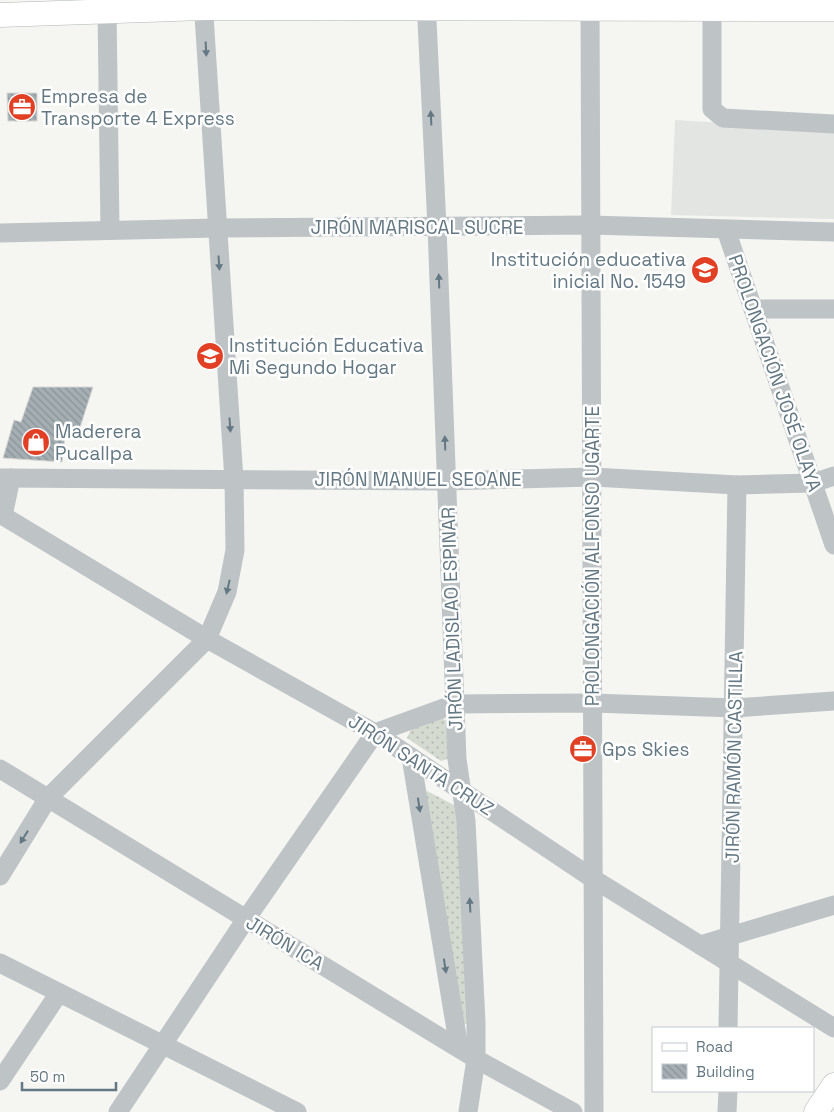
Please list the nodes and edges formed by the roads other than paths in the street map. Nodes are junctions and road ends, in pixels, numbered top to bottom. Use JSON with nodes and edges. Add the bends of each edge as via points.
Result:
{"nodes":[{"id":1,"x":204,"y":4,"type":"edge"},
{"id":2,"x":426,"y":4,"type":"edge"},
{"id":3,"x":590,"y":4,"type":"edge"},
{"id":4,"x":712,"y":4,"type":"edge"},
{"id":5,"x":107,"y":10,"type":"junction"},
{"id":6,"x":834,"y":10,"type":"edge"},
{"id":7,"x":0,"y":15,"type":"edge"},
{"id":8,"x":834,"y":124,"type":"edge"},
{"id":9,"x":590,"y":225,"type":"junction"},
{"id":10,"x":217,"y":228,"type":"junction"},
{"id":11,"x":437,"y":228,"type":"junction"},
{"id":12,"x":110,"y":230,"type":"junction"},
{"id":13,"x":726,"y":230,"type":"junction"},
{"id":14,"x":834,"y":232,"type":"edge"},
{"id":15,"x":0,"y":233,"type":"edge"},
{"id":16,"x":753,"y":309,"type":"junction"},
{"id":17,"x":834,"y":309,"type":"edge"},
{"id":18,"x":834,"y":476,"type":"edge"},
{"id":19,"x":593,"y":477,"type":"junction"},
{"id":20,"x":6,"y":478,"type":"edge"},
{"id":21,"x":234,"y":480,"type":"junction"},
{"id":22,"x":447,"y":481,"type":"junction"},
{"id":23,"x":813,"y":483,"type":"junction"},
{"id":24,"x":738,"y":485,"type":"junction"},
{"id":25,"x":1,"y":515,"type":"edge"},
{"id":26,"x":834,"y":545,"type":"edge"},
{"id":27,"x":207,"y":640,"type":"junction"},
{"id":28,"x":834,"y":700,"type":"edge"},
{"id":29,"x":593,"y":703,"type":"junction"},
{"id":30,"x":455,"y":704,"type":"junction"},
{"id":31,"x":734,"y":708,"type":"junction"},
{"id":32,"x":375,"y":732,"type":"junction"},
{"id":33,"x":411,"y":757,"type":"junction"},
{"id":34,"x":0,"y":769,"type":"edge"},
{"id":35,"x":461,"y":789,"type":"junction"},
{"id":36,"x":48,"y":798,"type":"junction"},
{"id":37,"x":0,"y":876,"type":"edge"},
{"id":38,"x":592,"y":878,"type":"junction"},
{"id":39,"x":834,"y":905,"type":"edge"},
{"id":40,"x":246,"y":919,"type":"junction"},
{"id":41,"x":732,"y":935,"type":"junction"},
{"id":42,"x":700,"y":945,"type":"junction"},
{"id":43,"x":0,"y":963,"type":"edge"},
{"id":44,"x":730,"y":965,"type":"junction"},
{"id":45,"x":59,"y":993,"type":"junction"},
{"id":46,"x":728,"y":1027,"type":"edge"},
{"id":47,"x":834,"y":1028,"type":"edge"},
{"id":48,"x":164,"y":1046,"type":"junction"},
{"id":49,"x":458,"y":1048,"type":"junction"},
{"id":50,"x":476,"y":1059,"type":"junction"},
{"id":51,"x":0,"y":1080,"type":"edge"},
{"id":52,"x":834,"y":1085,"type":"edge"},
{"id":53,"x":728,"y":1092,"type":"edge"},
{"id":54,"x":569,"y":1111,"type":"edge"},
{"id":55,"x":118,"y":1112,"type":"edge"},
{"id":56,"x":297,"y":1112,"type":"edge"},
{"id":57,"x":468,"y":1112,"type":"edge"},
{"id":58,"x":594,"y":1112,"type":"edge"},
{"id":59,"x":727,"y":1112,"type":"edge"},
{"id":60,"x":816,"y":1112,"type":"edge"}],
"edges":[{"from":1,"to":2,"type":"main road"},
{"from":1,"to":5,"type":"main road"},
{"from":1,"to":10,"type":"street","one_way":true},
{"from":2,"to":3,"type":"main road"},
{"from":11,"to":2,"type":"street","name":"JIRÓN LADISLAO ESPINAR","one_way":true},
{"from":3,"to":4,"type":"main road"},
{"from":3,"to":9,"type":"street","name":"PROLONGACIÓN ALFONSO UGARTE"},
{"from":4,"to":6,"type":"main road"},
{"from":4,"to":8,"type":"street","via":[[712,109],[716,114],[723,118]]},
{"from":5,"to":7,"type":"main road"},
{"from":5,"to":12,"type":"street"},
{"from":9,"to":11,"type":"street","name":"JIRÓN MARISCAL SUCRE"},
{"from":9,"to":13,"type":"street","name":"JIRÓN MARISCAL SUCRE"},
{"from":9,"to":19,"type":"street","name":"PROLONGACIÓN ALFONSO UGARTE"},
{"from":10,"to":11,"type":"street","name":"JIRÓN MARISCAL SUCRE"},
{"from":10,"to":12,"type":"street","name":"JIRÓN MARISCAL SUCRE"},
{"from":10,"to":21,"type":"street","one_way":true},
{"from":22,"to":11,"type":"street","name":"JIRÓN LADISLAO ESPINAR","one_way":true},
{"from":12,"to":15,"type":"street","name":"JIRÓN MARISCAL SUCRE"},
{"from":13,"to":14,"type":"street","name":"JIRÓN MARISCAL SUCRE"},
{"from":13,"to":16,"type":"street","name":"PROLONGACIÓN JOSÉ OLAYA"},
{"from":16,"to":17,"type":"street"},
{"from":16,"to":23,"type":"street","name":"PROLONGACIÓN JOSÉ OLAYA"},
{"from":18,"to":23,"type":"street","name":"JIRÓN MANUEL SEOANE"},
{"from":19,"to":22,"type":"street","name":"JIRÓN MANUEL SEOANE"},
{"from":19,"to":24,"type":"street","name":"JIRÓN MANUEL SEOANE"},
{"from":19,"to":29,"type":"street","name":"PROLONGACIÓN ALFONSO UGARTE"},
{"from":20,"to":21,"type":"street","name":"JIRÓN MANUEL SEOANE"},
{"from":20,"to":25,"type":"street"},
{"from":21,"to":22,"type":"street","name":"JIRÓN MANUEL SEOANE"},
{"from":21,"to":27,"type":"street","one_way":true,"via":[[235,550],[227,592]]},
{"from":22,"to":30,"type":"street","name":"JIRÓN LADISLAO ESPINAR"},
{"from":23,"to":24,"type":"street","name":"JIRÓN MANUEL SEOANE"},
{"from":23,"to":26,"type":"street","name":"PROLONGACIÓN JOSÉ OLAYA"},
{"from":24,"to":31,"type":"street","name":"JIRÓN RAMÓN CASTILLA"},
{"from":25,"to":27,"type":"street","name":"JIRÓN SANTA CRUZ"},
{"from":27,"to":32,"type":"street","name":"JIRÓN SANTA CRUZ"},
{"from":27,"to":36,"type":"street"},
{"from":28,"to":31,"type":"street"},
{"from":29,"to":30,"type":"street"},
{"from":29,"to":31,"type":"street"},
{"from":29,"to":38,"type":"street","name":"PROLONGACIÓN ALFONSO UGARTE"},
{"from":30,"to":32,"type":"street"},
{"from":30,"to":35,"type":"street","name":"JIRÓN LADISLAO ESPINAR"},
{"from":31,"to":41,"type":"street","name":"JIRÓN RAMÓN CASTILLA"},
{"from":32,"to":33,"type":"street","name":"JIRÓN SANTA CRUZ"},
{"from":32,"to":40,"type":"street"},
{"from":33,"to":35,"type":"street","name":"JIRÓN SANTA CRUZ"},
{"from":33,"to":49,"type":"street","one_way":true},
{"from":34,"to":36,"type":"street","name":"JIRÓN ICA"},
{"from":35,"to":38,"type":"street","name":"JIRÓN SANTA CRUZ"},
{"from":50,"to":35,"type":"street","name":"JIRÓN LADISLAO ESPINAR","one_way":true,"via":[[466,821]]},
{"from":36,"to":37,"type":"street","one_way":true},
{"from":36,"to":40,"type":"street","name":"JIRÓN ICA"},
{"from":38,"to":42,"type":"street","name":"JIRÓN SANTA CRUZ"},
{"from":38,"to":58,"type":"street","name":"PROLONGACIÓN ALFONSO UGARTE"},
{"from":39,"to":41,"type":"street"},
{"from":40,"to":48,"type":"street"},
{"from":40,"to":49,"type":"street","name":"JIRÓN ICA"},
{"from":41,"to":42,"type":"street"},
{"from":41,"to":44,"type":"street","name":"JIRÓN RAMÓN CASTILLA"},
{"from":42,"to":44,"type":"street","name":"JIRÓN SANTA CRUZ"},
{"from":43,"to":45,"type":"street"},
{"from":44,"to":46,"type":"street","name":"JIRÓN RAMÓN CASTILLA"},
{"from":44,"to":47,"type":"street","name":"JIRÓN SANTA CRUZ"},
{"from":45,"to":48,"type":"street"},
{"from":45,"to":51,"type":"street"},
{"from":48,"to":55,"type":"street"},
{"from":48,"to":56,"type":"street"},
{"from":49,"to":50,"type":"street","name":"JIRÓN ICA"},
{"from":50,"to":54,"type":"street","name":"JIRÓN ICA"},
{"from":50,"to":57,"type":"street","name":"JIRÓN LADISLAO ESPINAR"},
{"from":52,"to":60,"type":"main road"},
{"from":53,"to":59,"type":"street"}]}
